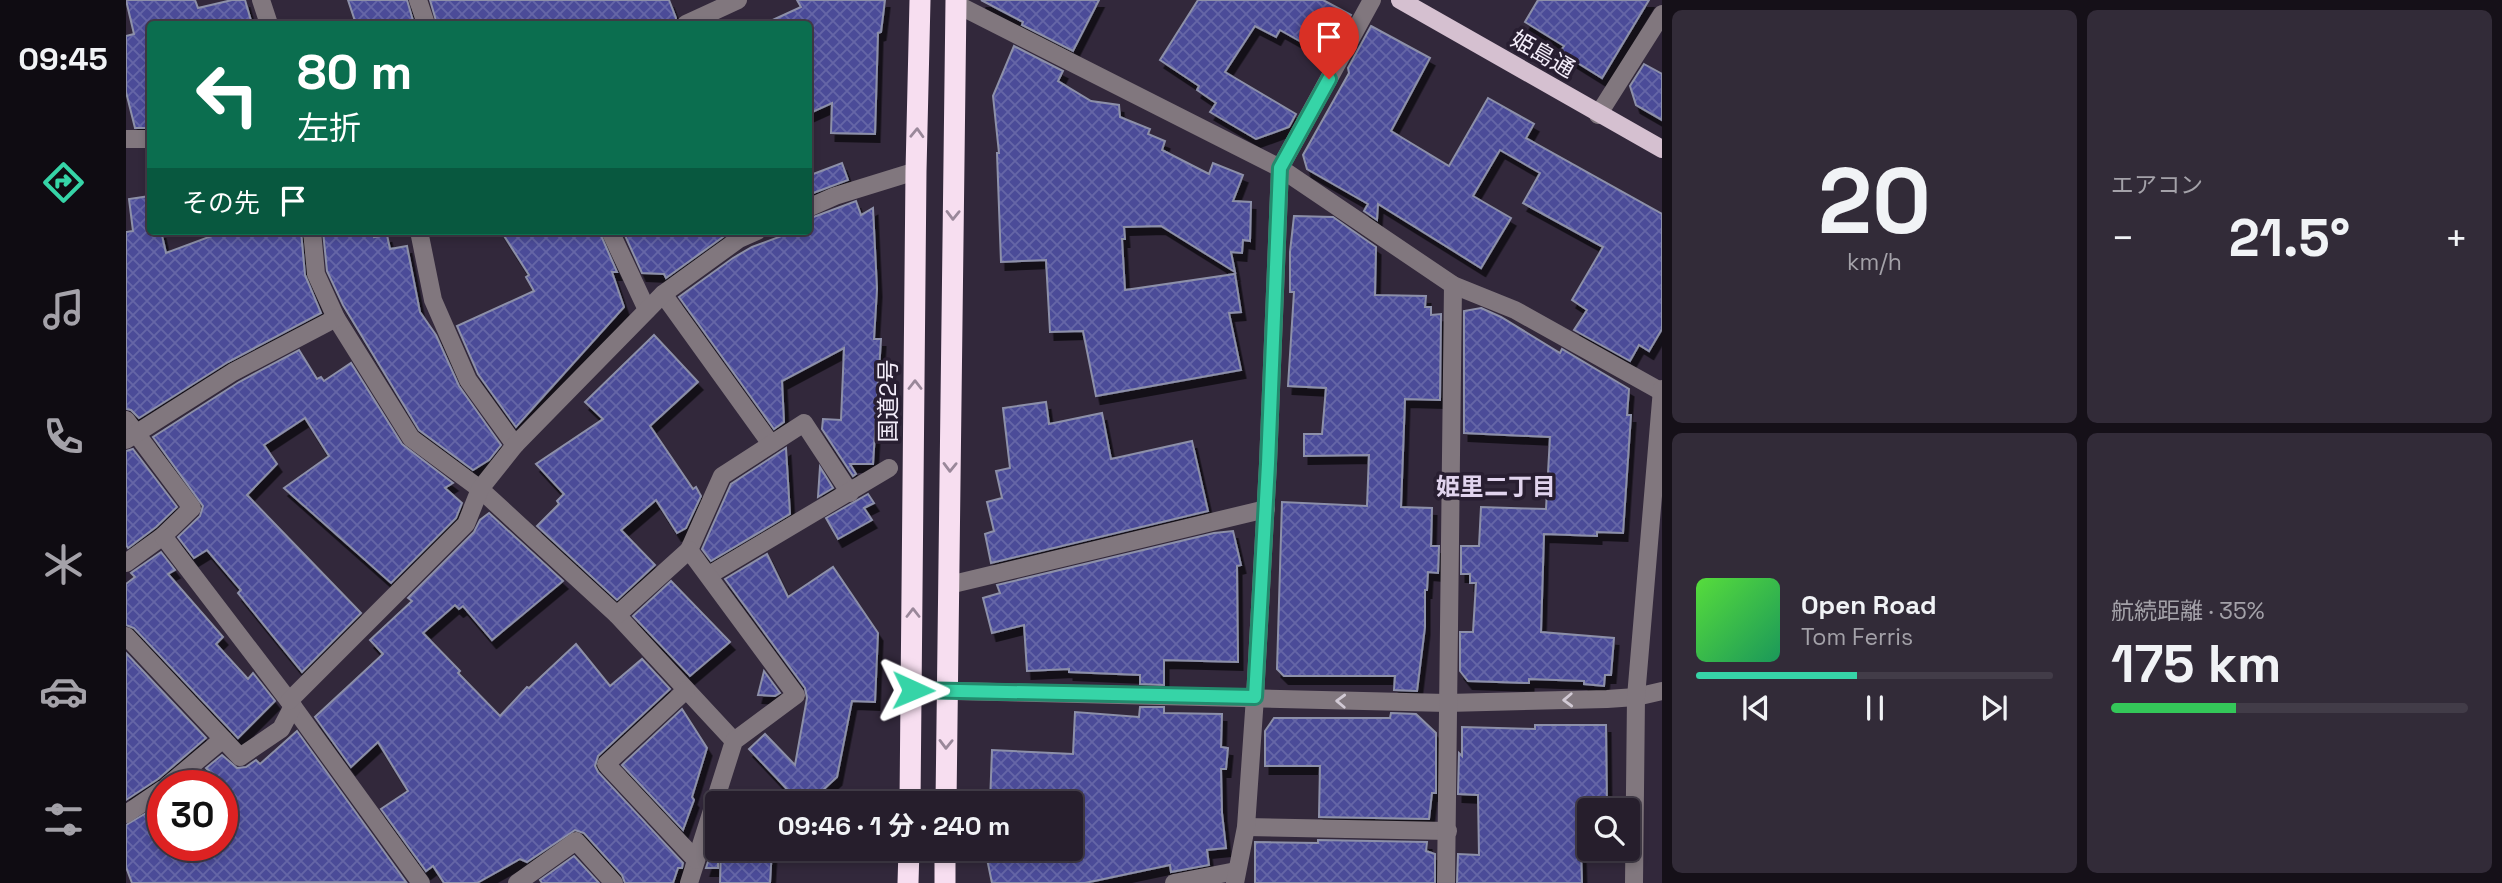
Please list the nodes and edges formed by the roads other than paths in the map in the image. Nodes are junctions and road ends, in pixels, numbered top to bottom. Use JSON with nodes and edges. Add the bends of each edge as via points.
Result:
{"nodes":[{"id":1,"x":261,"y":0,"type":"edge"},
{"id":2,"x":418,"y":0,"type":"edge"},
{"id":3,"x":738,"y":0,"type":"edge"},
{"id":4,"x":920,"y":0,"type":"edge"},
{"id":5,"x":1372,"y":0,"type":"edge"},
{"id":6,"x":1400,"y":0,"type":"edge"},
{"id":7,"x":956,"y":2,"type":"edge"},
{"id":8,"x":1662,"y":14,"type":"edge"},
{"id":9,"x":268,"y":21,"type":"edge"},
{"id":10,"x":425,"y":21,"type":"edge"},
{"id":11,"x":692,"y":21,"type":"edge"},
{"id":12,"x":1598,"y":115,"type":"junction"},
{"id":13,"x":126,"y":139,"type":"edge"},
{"id":14,"x":147,"y":139,"type":"edge"},
{"id":15,"x":1662,"y":149,"type":"edge"},
{"id":16,"x":1280,"y":168,"type":"junction"},
{"id":17,"x":916,"y":171,"type":"junction"},
{"id":18,"x":812,"y":206,"type":"edge"},
{"id":19,"x":312,"y":235,"type":"edge"},
{"id":20,"x":420,"y":235,"type":"edge"},
{"id":21,"x":612,"y":235,"type":"edge"},
{"id":22,"x":748,"y":235,"type":"edge"},
{"id":23,"x":1453,"y":285,"type":"junction"},
{"id":24,"x":663,"y":294,"type":"junction"},
{"id":25,"x":647,"y":310,"type":"junction"},
{"id":26,"x":336,"y":318,"type":"junction"},
{"id":27,"x":1662,"y":391,"type":"edge"},
{"id":28,"x":129,"y":431,"type":"edge"},
{"id":29,"x":771,"y":444,"type":"junction"},
{"id":30,"x":515,"y":445,"type":"junction"},
{"id":31,"x":889,"y":468,"type":"dead end"},
{"id":32,"x":480,"y":489,"type":"junction"},
{"id":33,"x":850,"y":493,"type":"junction"},
{"id":34,"x":1266,"y":509,"type":"junction"},
{"id":35,"x":163,"y":536,"type":"junction"},
{"id":36,"x":689,"y":550,"type":"junction"},
{"id":37,"x":126,"y":563,"type":"edge"},
{"id":38,"x":709,"y":575,"type":"junction"},
{"id":39,"x":948,"y":585,"type":"junction"},
{"id":40,"x":617,"y":615,"type":"junction"},
{"id":41,"x":126,"y":636,"type":"edge"},
{"id":42,"x":686,"y":690,"type":"junction"},
{"id":43,"x":913,"y":690,"type":"junction"},
{"id":44,"x":948,"y":691,"type":"junction"},
{"id":45,"x":1662,"y":691,"type":"edge"},
{"id":46,"x":1255,"y":697,"type":"junction"},
{"id":47,"x":1636,"y":697,"type":"junction"},
{"id":48,"x":291,"y":703,"type":"junction"},
{"id":49,"x":1447,"y":703,"type":"junction"},
{"id":50,"x":223,"y":739,"type":"junction"},
{"id":51,"x":734,"y":741,"type":"junction"},
{"id":52,"x":186,"y":770,"type":"edge"},
{"id":53,"x":910,"y":791,"type":"edge"},
{"id":54,"x":946,"y":791,"type":"edge"},
{"id":55,"x":147,"y":799,"type":"edge"},
{"id":56,"x":126,"y":814,"type":"edge"},
{"id":57,"x":1246,"y":827,"type":"junction"},
{"id":58,"x":1448,"y":831,"type":"junction"},
{"id":59,"x":696,"y":860,"type":"junction"},
{"id":60,"x":909,"y":861,"type":"edge"},
{"id":61,"x":945,"y":861,"type":"edge"},
{"id":62,"x":1236,"y":877,"type":"edge"},
{"id":63,"x":421,"y":883,"type":"edge"},
{"id":64,"x":517,"y":883,"type":"edge"},
{"id":65,"x":614,"y":883,"type":"edge"},
{"id":66,"x":689,"y":883,"type":"edge"},
{"id":67,"x":908,"y":883,"type":"edge"},
{"id":68,"x":945,"y":883,"type":"edge"},
{"id":69,"x":1174,"y":883,"type":"edge"},
{"id":70,"x":1446,"y":883,"type":"edge"},
{"id":71,"x":1634,"y":883,"type":"edge"}],
"edges":[{"from":1,"to":9,"type":"street"},
{"from":2,"to":10,"type":"street"},
{"from":3,"to":11,"type":"street"},
{"from":17,"to":4,"type":"highway","name":"国道2号","one_way":true},
{"from":5,"to":16,"type":"street"},
{"from":6,"to":12,"type":"main road","name":"姫島通"},
{"from":7,"to":16,"type":"street"},
{"from":7,"to":39,"type":"highway","one_way":true},
{"from":8,"to":12,"type":"street"},
{"from":12,"to":15,"type":"main road","name":"姫島通"},
{"from":13,"to":14,"type":"street"},
{"from":16,"to":23,"type":"street"},
{"from":16,"to":34,"type":"street"},
{"from":17,"to":18,"type":"street"},
{"from":43,"to":17,"type":"highway","name":"国道2号","one_way":true},
{"from":19,"to":26,"type":"street","via":[[316,274]]},
{"from":20,"to":30,"type":"street","via":[[433,300],[468,380]]},
{"from":21,"to":25,"type":"street"},
{"from":22,"to":24,"type":"street"},
{"from":23,"to":27,"type":"street","via":[[1515,310]]},
{"from":23,"to":49,"type":"street"},
{"from":24,"to":25,"type":"street"},
{"from":24,"to":29,"type":"street"},
{"from":25,"to":30,"type":"street"},
{"from":26,"to":28,"type":"street"},
{"from":26,"to":32,"type":"street","via":[[411,438]]},
{"from":27,"to":47,"type":"street"},
{"from":28,"to":35,"type":"street","via":[[191,508]]},
{"from":29,"to":33,"type":"street","via":[[804,423]]},
{"from":29,"to":36,"type":"street","via":[[722,476]]},
{"from":30,"to":32,"type":"street"},
{"from":31,"to":33,"type":"street"},
{"from":32,"to":40,"type":"street"},
{"from":32,"to":48,"type":"street","via":[[466,524]]},
{"from":33,"to":38,"type":"street"},
{"from":34,"to":39,"type":"street"},
{"from":34,"to":46,"type":"street"},
{"from":35,"to":37,"type":"street"},
{"from":35,"to":48,"type":"street"},
{"from":36,"to":38,"type":"street"},
{"from":36,"to":40,"type":"street"},
{"from":38,"to":51,"type":"street","via":[[796,695]]},
{"from":39,"to":44,"type":"highway"},
{"from":40,"to":42,"type":"street"},
{"from":41,"to":50,"type":"street"},
{"from":42,"to":51,"type":"street"},
{"from":42,"to":59,"type":"street","via":[[606,764]]},
{"from":43,"to":44,"type":"street"},
{"from":43,"to":53,"type":"highway","name":"国道2号"},
{"from":44,"to":46,"type":"street"},
{"from":44,"to":54,"type":"highway","one_way":true},
{"from":45,"to":47,"type":"street"},
{"from":49,"to":46,"type":"street","one_way":true},
{"from":46,"to":57,"type":"street"},
{"from":47,"to":49,"type":"street","one_way":true},
{"from":47,"to":71,"type":"street"},
{"from":48,"to":50,"type":"street","via":[[281,729],[240,757]]},
{"from":48,"to":63,"type":"street"},
{"from":49,"to":58,"type":"street"},
{"from":50,"to":52,"type":"street"},
{"from":51,"to":59,"type":"street"},
{"from":55,"to":56,"type":"street"},
{"from":57,"to":58,"type":"street"},
{"from":57,"to":62,"type":"street"},
{"from":58,"to":70,"type":"street"},
{"from":59,"to":66,"type":"street"},
{"from":60,"to":67,"type":"highway"},
{"from":61,"to":68,"type":"highway"},
{"from":62,"to":69,"type":"street"},
{"from":64,"to":65,"type":"street","via":[[576,841]]}]}
